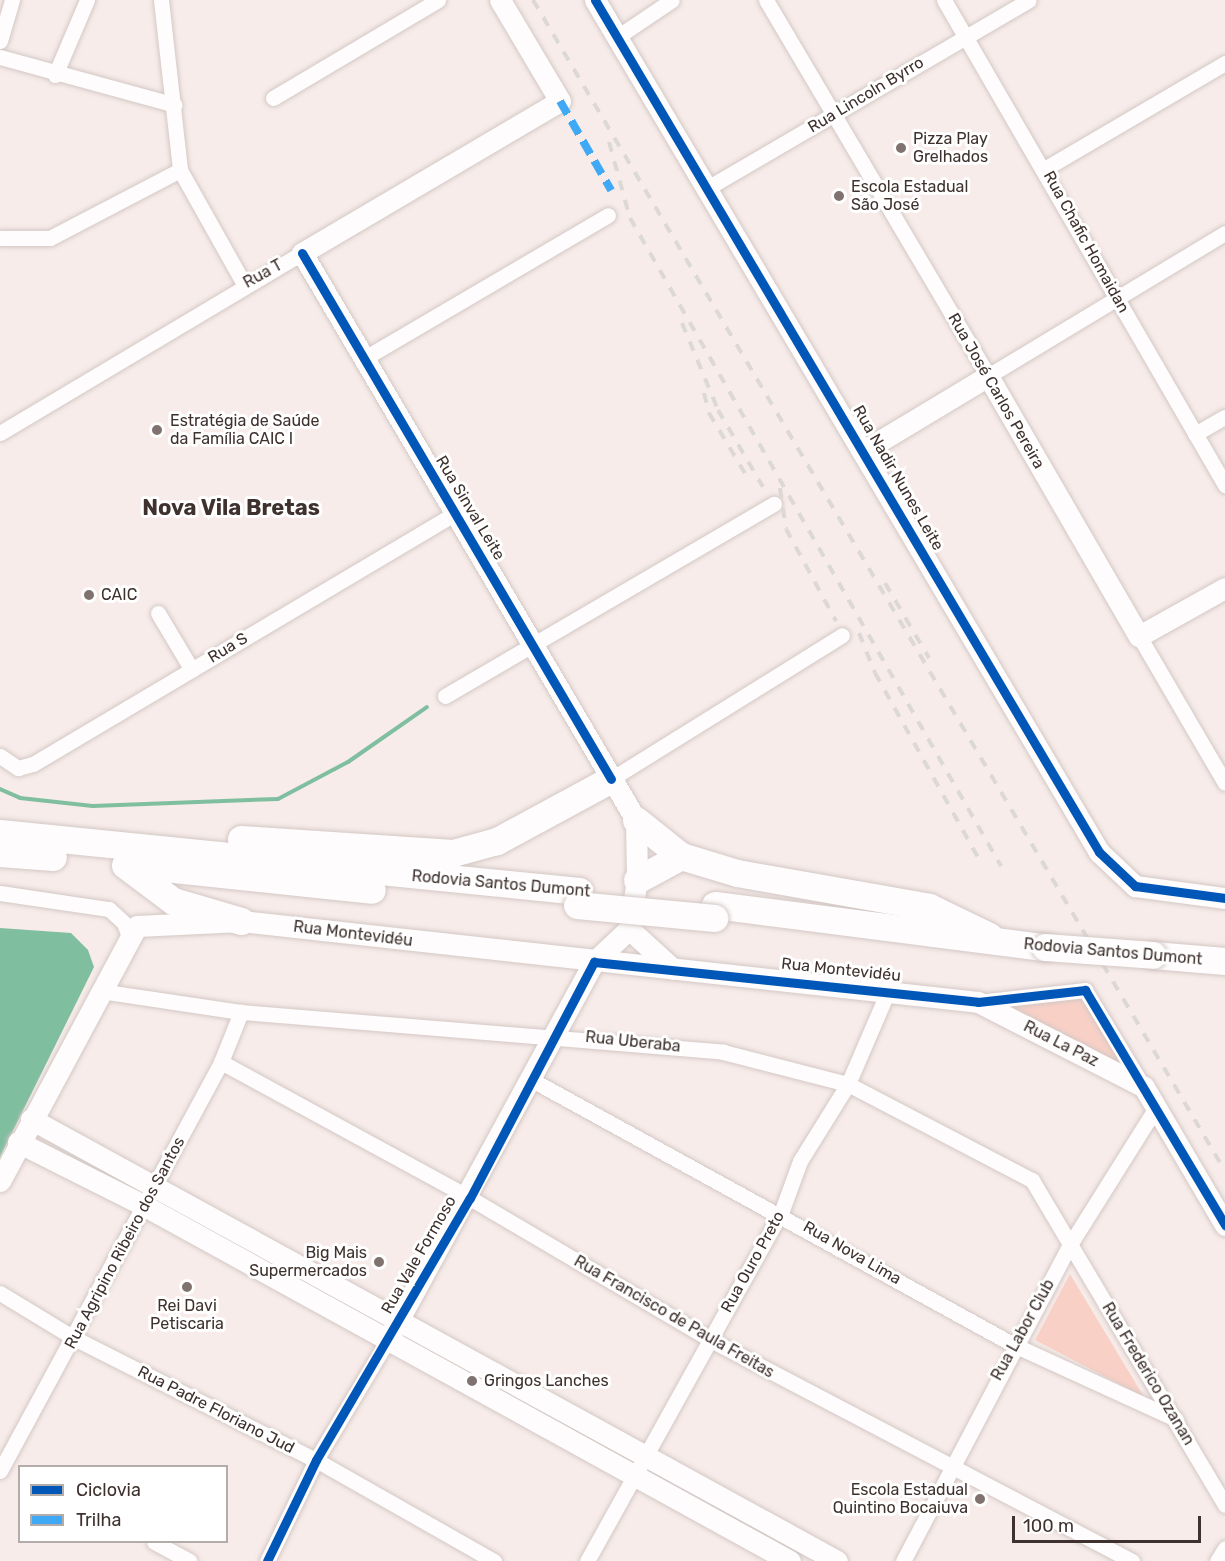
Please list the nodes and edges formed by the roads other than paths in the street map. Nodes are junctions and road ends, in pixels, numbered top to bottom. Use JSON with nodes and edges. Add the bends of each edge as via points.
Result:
{"nodes":[{"id":1,"x":12,"y":0,"type":"edge"},
{"id":2,"x":87,"y":0,"type":"edge"},
{"id":3,"x":161,"y":0,"type":"edge"},
{"id":4,"x":438,"y":0,"type":"edge"},
{"id":5,"x":500,"y":0,"type":"edge"},
{"id":6,"x":595,"y":0,"type":"edge"},
{"id":7,"x":672,"y":0,"type":"edge"},
{"id":8,"x":766,"y":0,"type":"edge"},
{"id":9,"x":944,"y":0,"type":"edge"},
{"id":10,"x":1029,"y":0,"type":"edge"},
{"id":11,"x":966,"y":36,"type":"junction"},
{"id":12,"x":617,"y":37,"type":"junction"},
{"id":13,"x":0,"y":41,"type":"edge"},
{"id":14,"x":0,"y":57,"type":"edge"},
{"id":15,"x":1225,"y":63,"type":"edge"},
{"id":16,"x":55,"y":75,"type":"junction"},
{"id":17,"x":273,"y":98,"type":"dead end"},
{"id":18,"x":175,"y":105,"type":"junction"},
{"id":19,"x":834,"y":114,"type":"junction"},
{"id":20,"x":1046,"y":168,"type":"junction"},
{"id":21,"x":180,"y":170,"type":"junction"},
{"id":22,"x":704,"y":190,"type":"junction"},
{"id":23,"x":608,"y":215,"type":"dead end"},
{"id":24,"x":1225,"y":233,"type":"edge"},
{"id":25,"x":0,"y":238,"type":"edge"},
{"id":26,"x":302,"y":253,"type":"junction"},
{"id":27,"x":244,"y":284,"type":"junction"},
{"id":28,"x":1116,"y":295,"type":"junction"},
{"id":29,"x":363,"y":359,"type":"junction"},
{"id":30,"x":988,"y":375,"type":"junction"},
{"id":31,"x":1225,"y":417,"type":"edge"},
{"id":32,"x":0,"y":433,"type":"edge"},
{"id":33,"x":1195,"y":434,"type":"junction"},
{"id":34,"x":865,"y":450,"type":"junction"},
{"id":35,"x":1225,"y":485,"type":"edge"},
{"id":36,"x":774,"y":504,"type":"dead end"},
{"id":37,"x":456,"y":513,"type":"junction"},
{"id":38,"x":1225,"y":588,"type":"edge"},
{"id":39,"x":158,"y":613,"type":"dead end"},
{"id":40,"x":842,"y":635,"type":"dead end"},
{"id":41,"x":1139,"y":636,"type":"junction"},
{"id":42,"x":535,"y":647,"type":"junction"},
{"id":43,"x":192,"y":670,"type":"junction"},
{"id":44,"x":445,"y":696,"type":"dead end"},
{"id":45,"x":0,"y":756,"type":"edge"},
{"id":46,"x":611,"y":779,"type":"junction"},
{"id":47,"x":1225,"y":783,"type":"edge"},
{"id":48,"x":636,"y":820,"type":"junction"},
{"id":49,"x":0,"y":833,"type":"edge"},
{"id":50,"x":0,"y":853,"type":"edge"},
{"id":51,"x":115,"y":854,"type":"junction"},
{"id":52,"x":681,"y":856,"type":"junction"},
{"id":53,"x":637,"y":879,"type":"junction"},
{"id":54,"x":249,"y":881,"type":"junction"},
{"id":55,"x":0,"y":893,"type":"edge"},
{"id":56,"x":578,"y":898,"type":"junction"},
{"id":57,"x":1225,"y":898,"type":"edge"},
{"id":58,"x":241,"y":921,"type":"junction"},
{"id":59,"x":629,"y":929,"type":"junction"},
{"id":60,"x":129,"y":937,"type":"junction"},
{"id":61,"x":995,"y":940,"type":"junction"},
{"id":62,"x":1225,"y":961,"type":"edge"},
{"id":63,"x":594,"y":962,"type":"junction"},
{"id":64,"x":673,"y":969,"type":"junction"},
{"id":65,"x":889,"y":989,"type":"junction"},
{"id":66,"x":100,"y":991,"type":"junction"},
{"id":67,"x":978,"y":1002,"type":"junction"},
{"id":68,"x":241,"y":1011,"type":"junction"},
{"id":69,"x":557,"y":1034,"type":"junction"},
{"id":70,"x":221,"y":1062,"type":"junction"},
{"id":71,"x":532,"y":1080,"type":"junction"},
{"id":72,"x":848,"y":1084,"type":"junction"},
{"id":73,"x":1144,"y":1087,"type":"junction"},
{"id":74,"x":1157,"y":1107,"type":"junction"},
{"id":75,"x":31,"y":1119,"type":"junction"},
{"id":76,"x":18,"y":1142,"type":"junction"},
{"id":77,"x":0,"y":1180,"type":"edge"},
{"id":78,"x":156,"y":1184,"type":"junction"},
{"id":79,"x":470,"y":1198,"type":"junction"},
{"id":80,"x":145,"y":1206,"type":"junction"},
{"id":81,"x":781,"y":1213,"type":"junction"},
{"id":82,"x":1225,"y":1225,"type":"edge"},
{"id":83,"x":1071,"y":1243,"type":"junction"},
{"id":84,"x":0,"y":1293,"type":"edge"},
{"id":85,"x":400,"y":1317,"type":"junction"},
{"id":86,"x":74,"y":1338,"type":"junction"},
{"id":87,"x":388,"y":1338,"type":"junction"},
{"id":88,"x":710,"y":1339,"type":"junction"},
{"id":89,"x":1014,"y":1346,"type":"junction"},
{"id":90,"x":1176,"y":1419,"type":"junction"},
{"id":91,"x":645,"y":1457,"type":"junction"},
{"id":92,"x":316,"y":1460,"type":"junction"},
{"id":93,"x":7,"y":1463,"type":"edge"},
{"id":94,"x":948,"y":1468,"type":"junction"},
{"id":95,"x":634,"y":1477,"type":"junction"},
{"id":96,"x":1225,"y":1505,"type":"edge"},
{"id":97,"x":156,"y":1543,"type":"edge"},
{"id":98,"x":1225,"y":1548,"type":"edge"},
{"id":99,"x":189,"y":1561,"type":"edge"},
{"id":100,"x":267,"y":1561,"type":"edge"},
{"id":101,"x":494,"y":1561,"type":"edge"},
{"id":102,"x":587,"y":1561,"type":"edge"},
{"id":103,"x":790,"y":1561,"type":"edge"},
{"id":104,"x":837,"y":1561,"type":"edge"},
{"id":105,"x":903,"y":1561,"type":"edge"},
{"id":106,"x":1132,"y":1561,"type":"edge"},
{"id":107,"x":1217,"y":1561,"type":"edge"}],
"edges":[{"from":1,"to":13,"type":"street"},
{"from":2,"to":16,"type":"street"},
{"from":3,"to":18,"type":"street"},
{"from":4,"to":17,"type":"street"},
{"from":5,"to":26,"type":"street","name":"Rua T","via":[[560,101]]},
{"from":6,"to":12,"type":"street","name":"Rua Nadir Nunes Leite"},
{"from":7,"to":12,"type":"street"},
{"from":8,"to":19,"type":"street","name":"Rua José Carlos Pereira"},
{"from":9,"to":11,"type":"street","name":"Rua Chafic Homaidan"},
{"from":10,"to":11,"type":"street","name":"Rua Lincoln Byrro"},
{"from":11,"to":19,"type":"street","name":"Rua Lincoln Byrro"},
{"from":11,"to":20,"type":"street","name":"Rua Chafic Homaidan"},
{"from":12,"to":22,"type":"street","name":"Rua Nadir Nunes Leite"},
{"from":14,"to":16,"type":"street"},
{"from":15,"to":20,"type":"street"},
{"from":16,"to":18,"type":"street"},
{"from":18,"to":21,"type":"street"},
{"from":19,"to":22,"type":"street","name":"Rua Lincoln Byrro"},
{"from":19,"to":30,"type":"street","name":"Rua José Carlos Pereira"},
{"from":20,"to":28,"type":"street","name":"Rua Chafic Homaidan"},
{"from":21,"to":25,"type":"street","via":[[50,238]]},
{"from":21,"to":27,"type":"street"},
{"from":22,"to":34,"type":"street","name":"Rua Nadir Nunes Leite"},
{"from":23,"to":29,"type":"street"},
{"from":24,"to":28,"type":"street"},
{"from":26,"to":27,"type":"street","name":"Rua T"},
{"from":26,"to":29,"type":"street","name":"Rua Sinval Leite"},
{"from":27,"to":32,"type":"street","name":"Rua T"},
{"from":28,"to":30,"type":"street"},
{"from":28,"to":33,"type":"street","name":"Rua Chafic Homaidan"},
{"from":29,"to":37,"type":"street","name":"Rua Sinval Leite"},
{"from":30,"to":34,"type":"street"},
{"from":30,"to":41,"type":"street","name":"Rua José Carlos Pereira"},
{"from":31,"to":33,"type":"street"},
{"from":33,"to":35,"type":"street","name":"Rua Chafic Homaidan"},
{"from":34,"to":57,"type":"street","name":"Rua Nadir Nunes Leite","via":[[1099,852],[1135,886]]},
{"from":36,"to":42,"type":"street"},
{"from":37,"to":42,"type":"street","name":"Rua Sinval Leite"},
{"from":37,"to":43,"type":"street","name":"Rua S"},
{"from":38,"to":41,"type":"street"},
{"from":39,"to":43,"type":"street"},
{"from":40,"to":46,"type":"street"},
{"from":41,"to":47,"type":"street","name":"Rua José Carlos Pereira"},
{"from":42,"to":44,"type":"street"},
{"from":42,"to":46,"type":"street","name":"Rua Sinval Leite"},
{"from":43,"to":45,"type":"street","name":"Rua S","via":[[33,764],[18,768]]},
{"from":46,"to":48,"type":"street","name":"Rua Sinval Leite"},
{"from":46,"to":51,"type":"highway","via":[[497,841],[453,853],[412,855],[194,835]]},
{"from":48,"to":52,"type":"highway"},
{"from":48,"to":53,"type":"street"},
{"from":49,"to":51,"type":"highway","name":"Rodovia Santos Dumont"},
{"from":50,"to":51,"type":"highway","name":"Rodovia Santos Dumont"},
{"from":51,"to":54,"type":"highway","name":"Rodovia Santos Dumont"},
{"from":51,"to":56,"type":"highway","name":"Rodovia Santos Dumont"},
{"from":51,"to":58,"type":"highway","via":[[173,901]]},
{"from":52,"to":53,"type":"highway"},
{"from":52,"to":61,"type":"highway","via":[[775,881],[929,907]]},
{"from":53,"to":59,"type":"street"},
{"from":54,"to":56,"type":"highway","name":"Rodovia Santos Dumont"},
{"from":54,"to":58,"type":"highway","via":[[236,885],[229,897],[231,911]]},
{"from":55,"to":60,"type":"street","via":[[109,909],[124,923]]},
{"from":56,"to":61,"type":"highway","name":"Rodovia Santos Dumont","bridge":true,"via":[[991,949]]},
{"from":58,"to":60,"type":"street","name":"Rua Montevidéu","via":[[152,921],[137,926]]},
{"from":58,"to":63,"type":"street","name":"Rua Montevidéu"},
{"from":59,"to":63,"type":"street","name":"Rua Vale Formoso"},
{"from":59,"to":64,"type":"street"},
{"from":60,"to":66,"type":"street"},
{"from":61,"to":62,"type":"highway","name":"Rodovia Santos Dumont","bridge":true},
{"from":63,"to":64,"type":"street","name":"Rua Montevidéu"},
{"from":63,"to":69,"type":"street","name":"Rua Vale Formoso"},
{"from":64,"to":65,"type":"street","name":"Rua Montevidéu"},
{"from":65,"to":67,"type":"street","name":"Rua Montevidéu"},
{"from":65,"to":72,"type":"street","name":"Rua Ouro Preto"},
{"from":66,"to":68,"type":"street","name":"Rua Uberaba"},
{"from":66,"to":75,"type":"street"},
{"from":67,"to":73,"type":"street","name":"Rua La Paz"},
{"from":67,"to":73,"type":"street","name":"Rua Montevidéu","via":[[1085,990]]},
{"from":68,"to":69,"type":"street","name":"Rua Uberaba"},
{"from":68,"to":70,"type":"street","name":"Rua Agripino Ribeiro dos Santos"},
{"from":69,"to":71,"type":"street","name":"Rua Vale Formoso"},
{"from":69,"to":72,"type":"street","name":"Rua Uberaba","via":[[734,1054]]},
{"from":70,"to":78,"type":"street","name":"Rua Agripino Ribeiro dos Santos"},
{"from":70,"to":79,"type":"street","name":"Rua Francisco de Paula Freitas"},
{"from":71,"to":79,"type":"street","name":"Rua Vale Formoso"},
{"from":71,"to":81,"type":"street","name":"Rua Nova Lima"},
{"from":72,"to":81,"type":"street","name":"Rua Ouro Preto","via":[[800,1161]]},
{"from":72,"to":83,"type":"street","name":"Rua Uberaba","via":[[1032,1180]]},
{"from":73,"to":74,"type":"street"},
{"from":74,"to":82,"type":"street"},
{"from":74,"to":83,"type":"street","name":"Rua Labor Club"},
{"from":75,"to":76,"type":"street"},
{"from":75,"to":78,"type":"street"},
{"from":76,"to":77,"type":"street"},
{"from":76,"to":80,"type":"street"},
{"from":78,"to":80,"type":"street","name":"Rua Agripino Ribeiro dos Santos"},
{"from":78,"to":85,"type":"street"},
{"from":79,"to":85,"type":"street","name":"Rua Vale Formoso"},
{"from":79,"to":88,"type":"street","name":"Rua Francisco de Paula Freitas"},
{"from":80,"to":86,"type":"street","name":"Rua Agripino Ribeiro dos Santos"},
{"from":80,"to":87,"type":"street"},
{"from":81,"to":88,"type":"street","name":"Rua Ouro Preto"},
{"from":81,"to":89,"type":"street","name":"Rua Nova Lima"},
{"from":83,"to":89,"type":"street","name":"Rua Labor Club"},
{"from":83,"to":90,"type":"street","name":"Rua Frederico Ozanan"},
{"from":84,"to":86,"type":"street","name":"Rua Padre Floriano Jud"},
{"from":85,"to":87,"type":"street","name":"Rua Vale Formoso"},
{"from":85,"to":91,"type":"street"},
{"from":86,"to":92,"type":"street","name":"Rua Padre Floriano Jud"},
{"from":86,"to":93,"type":"street","name":"Rua Agripino Ribeiro dos Santos"},
{"from":87,"to":92,"type":"street","name":"Rua Vale Formoso"},
{"from":87,"to":95,"type":"street"},
{"from":88,"to":91,"type":"street","name":"Rua Ouro Preto"},
{"from":88,"to":94,"type":"street","name":"Rua Francisco de Paula Freitas"},
{"from":89,"to":90,"type":"street","name":"Rua Nova Lima"},
{"from":89,"to":94,"type":"street","name":"Rua Labor Club"},
{"from":90,"to":96,"type":"street","name":"Rua Frederico Ozanan"},
{"from":91,"to":95,"type":"street","name":"Rua Ouro Preto"},
{"from":91,"to":104,"type":"street"},
{"from":92,"to":100,"type":"street","name":"Rua Vale Formoso"},
{"from":92,"to":101,"type":"street","name":"Rua Padre Floriano Jud"},
{"from":94,"to":105,"type":"street","name":"Rua Labor Club"},
{"from":94,"to":106,"type":"street","name":"Rua Francisco de Paula Freitas"},
{"from":95,"to":102,"type":"street","name":"Rua Ouro Preto"},
{"from":95,"to":103,"type":"street"},
{"from":97,"to":99,"type":"street"},
{"from":98,"to":107,"type":"street"}]}
